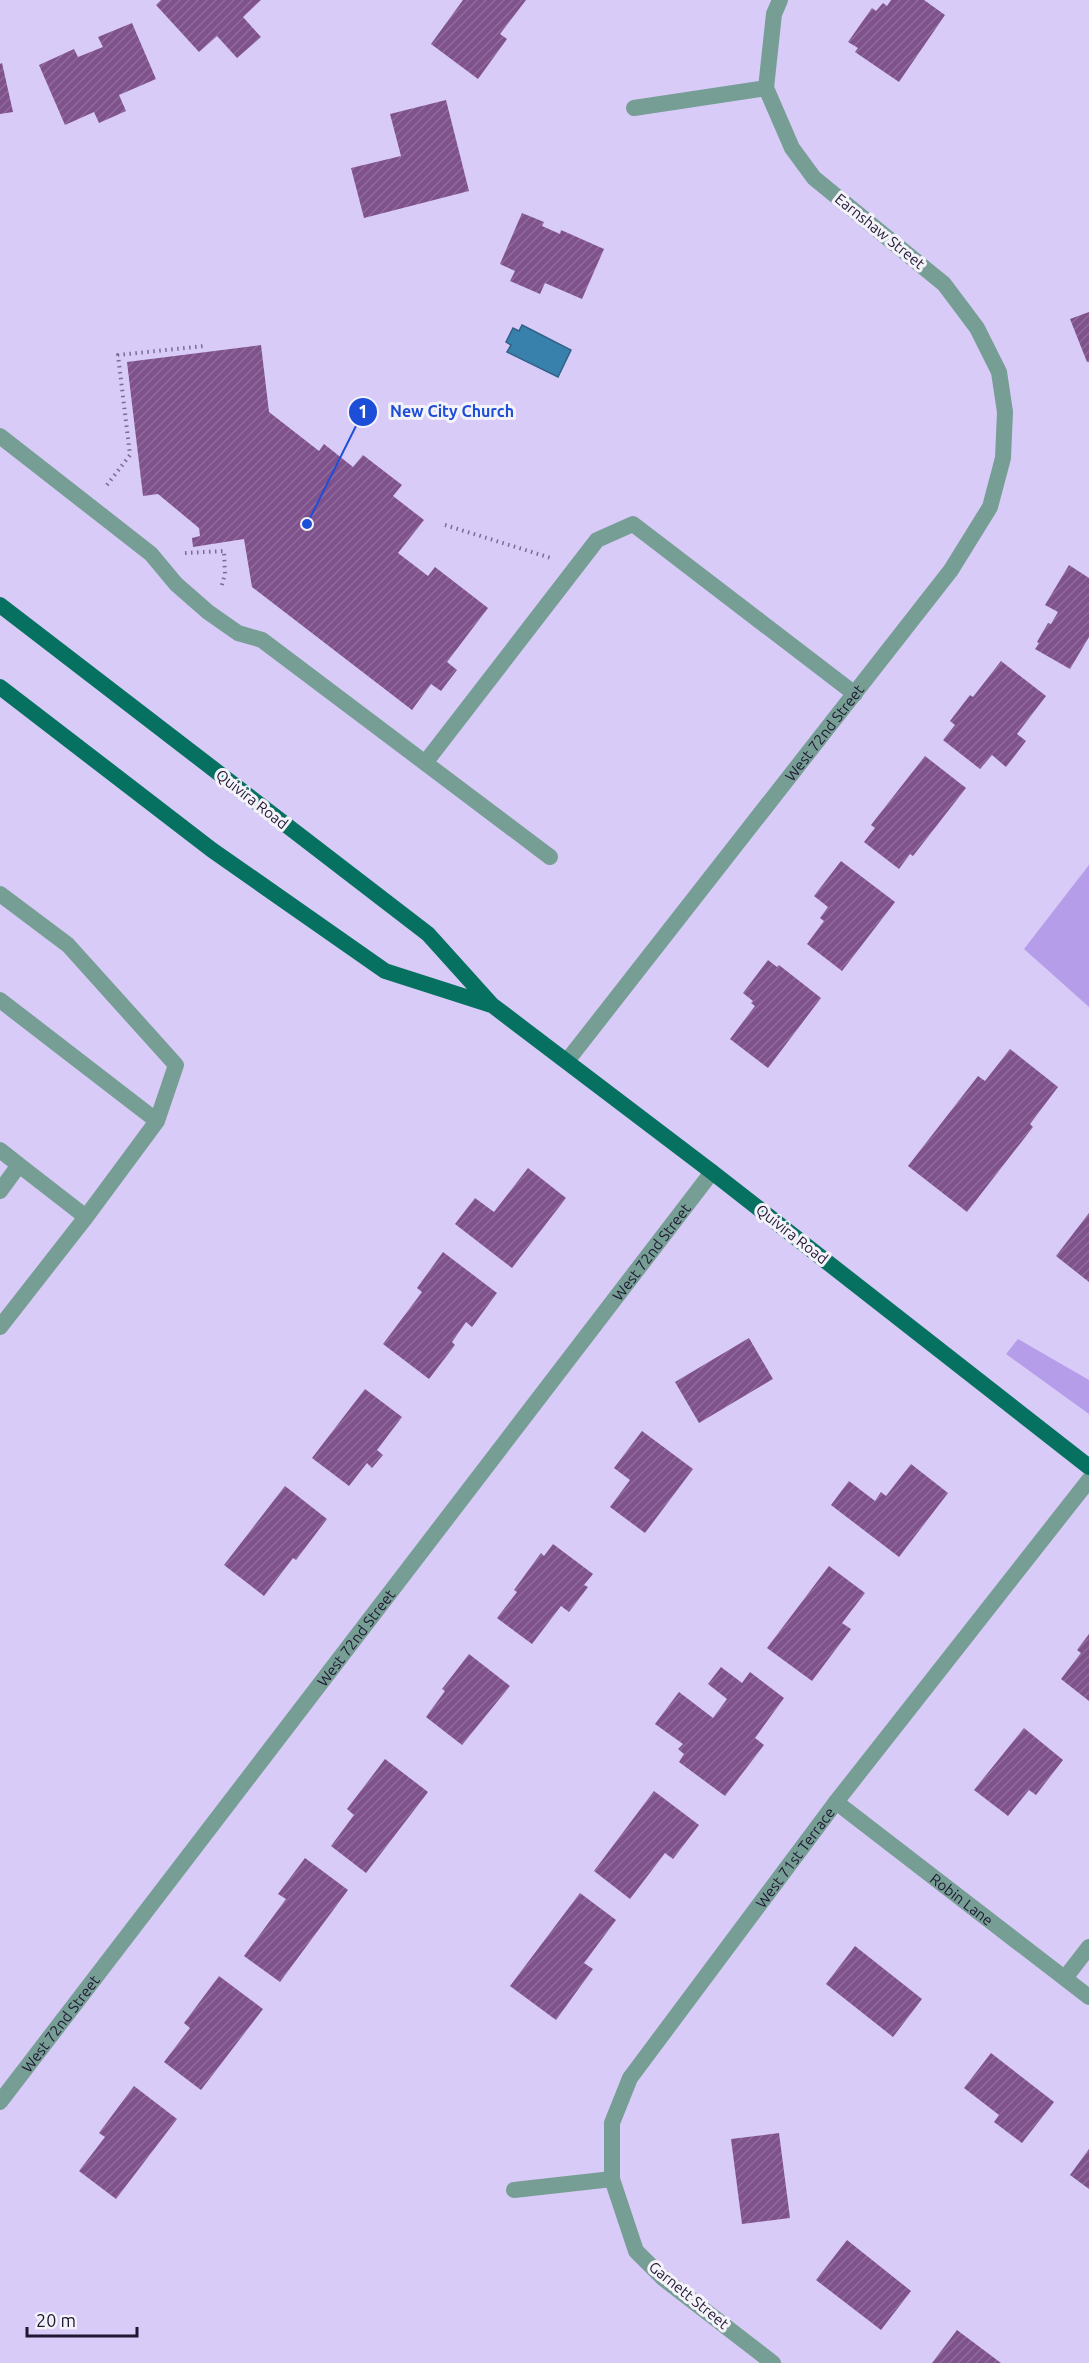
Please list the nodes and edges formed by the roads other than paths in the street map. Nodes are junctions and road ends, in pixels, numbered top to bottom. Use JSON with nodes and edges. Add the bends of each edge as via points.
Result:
{"nodes":[{"id":1,"x":780,"y":0,"type":"edge"},
{"id":2,"x":766,"y":88,"type":"junction"},
{"id":3,"x":634,"y":108,"type":"dead end"},
{"id":4,"x":999,"y":372,"type":"joint"},
{"id":5,"x":0,"y":436,"type":"edge"},
{"id":6,"x":0,"y":605,"type":"edge"},
{"id":7,"x":0,"y":687,"type":"edge"},
{"id":8,"x":855,"y":694,"type":"junction"},
{"id":9,"x":425,"y":763,"type":"junction"},
{"id":10,"x":550,"y":857,"type":"dead end"},
{"id":11,"x":0,"y":894,"type":"edge"},
{"id":12,"x":0,"y":1000,"type":"edge"},
{"id":13,"x":492,"y":1005,"type":"junction"},
{"id":14,"x":567,"y":1061,"type":"junction"},
{"id":15,"x":158,"y":1121,"type":"junction"},
{"id":16,"x":0,"y":1150,"type":"edge"},
{"id":17,"x":19,"y":1165,"type":"junction"},
{"id":18,"x":712,"y":1172,"type":"junction"},
{"id":19,"x":0,"y":1191,"type":"edge"},
{"id":20,"x":86,"y":1217,"type":"junction"},
{"id":21,"x":0,"y":1327,"type":"edge"},
{"id":22,"x":1089,"y":1467,"type":"edge"},
{"id":23,"x":1089,"y":1480,"type":"edge"},
{"id":24,"x":836,"y":1802,"type":"junction"},
{"id":25,"x":1089,"y":1947,"type":"edge"},
{"id":26,"x":1065,"y":1978,"type":"junction"},
{"id":27,"x":1089,"y":1997,"type":"edge"},
{"id":28,"x":0,"y":2102,"type":"edge"},
{"id":29,"x":612,"y":2179,"type":"junction"},
{"id":30,"x":514,"y":2190,"type":"dead end"},
{"id":31,"x":773,"y":2363,"type":"edge"}],
"edges":[{"from":1,"to":2,"type":"street","via":[[774,14]]},
{"from":2,"to":3,"type":"street"},
{"from":2,"to":4,"type":"street","name":"Earnshaw Street","via":[[792,147],[814,178],[944,284],[977,328]]},
{"from":4,"to":8,"type":"street","name":"West 72nd Street","via":[[1005,412],[1003,458],[990,507],[951,570]]},
{"from":5,"to":9,"type":"street","via":[[151,554],[176,584],[208,612],[238,633],[262,640]]},
{"from":6,"to":13,"type":"main road","name":"Quivira Road","via":[[428,934]]},
{"from":7,"to":13,"type":"main road","name":"Quivira Road","via":[[212,850],[385,971]]},
{"from":8,"to":9,"type":"street","via":[[633,525],[597,540]]},
{"from":8,"to":14,"type":"street","name":"West 72nd Street"},
{"from":9,"to":10,"type":"street"},
{"from":11,"to":15,"type":"street","via":[[69,945],[176,1065]]},
{"from":12,"to":15,"type":"street"},
{"from":13,"to":14,"type":"main road","name":"Quivira Road"},
{"from":14,"to":18,"type":"main road","name":"Quivira Road"},
{"from":15,"to":20,"type":"street"},
{"from":16,"to":17,"type":"street"},
{"from":17,"to":19,"type":"street"},
{"from":17,"to":20,"type":"street"},
{"from":18,"to":22,"type":"main road","name":"Quivira Road"},
{"from":18,"to":28,"type":"street","name":"West 72nd Street"},
{"from":20,"to":21,"type":"street"},
{"from":23,"to":24,"type":"street","name":"West 71st Terrace"},
{"from":24,"to":26,"type":"street","name":"Robin Lane"},
{"from":24,"to":29,"type":"street","name":"West 71st Terrace","via":[[630,2078],[612,2123]]},
{"from":25,"to":26,"type":"street"},
{"from":26,"to":27,"type":"street","name":"Robin Lane"},
{"from":29,"to":30,"type":"street"},
{"from":29,"to":31,"type":"street","name":"Garnett Street","via":[[636,2251],[664,2279]]}]}
